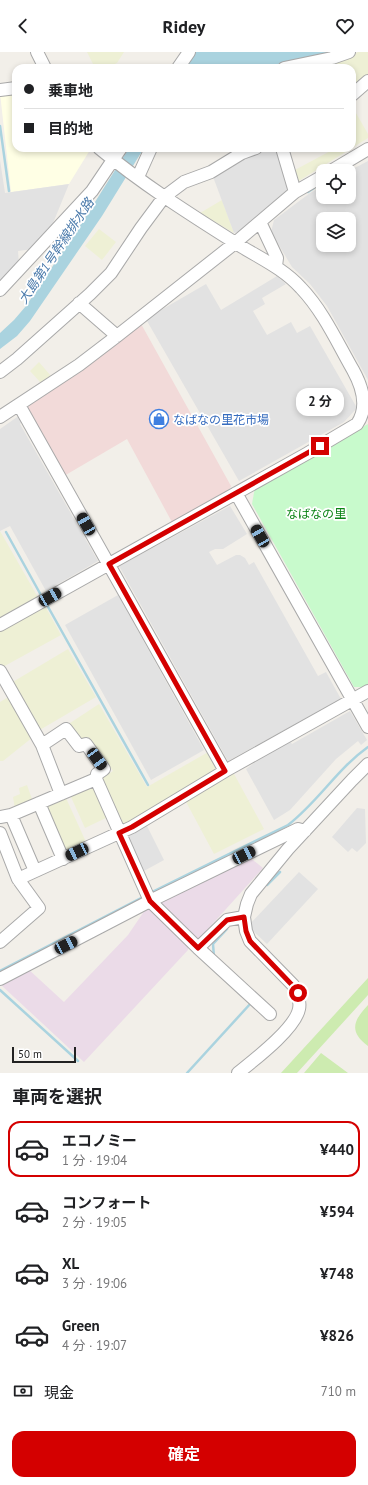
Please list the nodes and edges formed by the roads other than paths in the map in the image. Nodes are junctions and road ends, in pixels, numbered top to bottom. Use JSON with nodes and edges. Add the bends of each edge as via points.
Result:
{"nodes":[{"id":1,"x":37,"y":52,"type":"edge"},
{"id":2,"x":189,"y":52,"type":"edge"},
{"id":3,"x":349,"y":52,"type":"edge"},
{"id":4,"x":43,"y":64,"type":"edge"},
{"id":5,"x":181,"y":64,"type":"edge"},
{"id":6,"x":303,"y":64,"type":"edge"},
{"id":7,"x":368,"y":81,"type":"edge"},
{"id":8,"x":12,"y":88,"type":"edge"},
{"id":9,"x":0,"y":90,"type":"edge"},
{"id":10,"x":356,"y":92,"type":"edge"},
{"id":11,"x":368,"y":149,"type":"edge"},
{"id":12,"x":104,"y":152,"type":"edge"},
{"id":13,"x":118,"y":152,"type":"edge"},
{"id":14,"x":149,"y":152,"type":"edge"},
{"id":15,"x":242,"y":152,"type":"edge"},
{"id":16,"x":283,"y":152,"type":"edge"},
{"id":17,"x":113,"y":160,"type":"junction"},
{"id":18,"x":343,"y":164,"type":"edge"},
{"id":19,"x":136,"y":176,"type":"junction"},
{"id":20,"x":316,"y":180,"type":"edge"},
{"id":21,"x":295,"y":192,"type":"junction"},
{"id":22,"x":164,"y":197,"type":"junction"},
{"id":23,"x":260,"y":222,"type":"junction"},
{"id":24,"x":235,"y":243,"type":"junction"},
{"id":25,"x":276,"y":266,"type":"junction"},
{"id":26,"x":0,"y":290,"type":"edge"},
{"id":27,"x":79,"y":303,"type":"junction"},
{"id":28,"x":117,"y":336,"type":"junction"},
{"id":29,"x":0,"y":372,"type":"edge"},
{"id":30,"x":19,"y":405,"type":"junction"},
{"id":31,"x":0,"y":417,"type":"edge"},
{"id":32,"x":236,"y":493,"type":"junction"},
{"id":33,"x":109,"y":564,"type":"junction"},
{"id":34,"x":0,"y":625,"type":"edge"},
{"id":35,"x":0,"y":671,"type":"edge"},
{"id":36,"x":368,"y":691,"type":"edge"},
{"id":37,"x":352,"y":700,"type":"junction"},
{"id":38,"x":368,"y":727,"type":"edge"},
{"id":39,"x":42,"y":745,"type":"junction"},
{"id":40,"x":368,"y":764,"type":"edge"},
{"id":41,"x":225,"y":771,"type":"junction"},
{"id":42,"x":96,"y":779,"type":"junction"},
{"id":43,"x":61,"y":794,"type":"junction"},
{"id":44,"x":39,"y":803,"type":"junction"},
{"id":45,"x":6,"y":816,"type":"edge"},
{"id":46,"x":305,"y":831,"type":"junction"},
{"id":47,"x":0,"y":833,"type":"edge"},
{"id":48,"x":119,"y":833,"type":"junction"},
{"id":49,"x":63,"y":859,"type":"junction"},
{"id":50,"x":35,"y":872,"type":"junction"},
{"id":51,"x":18,"y":879,"type":"junction"},
{"id":52,"x":149,"y":897,"type":"junction"},
{"id":53,"x":244,"y":917,"type":"junction"},
{"id":54,"x":0,"y":942,"type":"edge"},
{"id":55,"x":198,"y":948,"type":"junction"},
{"id":56,"x":0,"y":979,"type":"edge"},
{"id":57,"x":270,"y":1014,"type":"dead end"},
{"id":58,"x":238,"y":1073,"type":"edge"}],
"edges":[{"from":1,"to":4,"type":"street"},
{"from":2,"to":5,"type":"street"},
{"from":3,"to":6,"type":"street"},
{"from":7,"to":10,"type":"street"},
{"from":8,"to":9,"type":"street"},
{"from":11,"to":18,"type":"street"},
{"from":12,"to":17,"type":"street"},
{"from":13,"to":17,"type":"street"},
{"from":14,"to":19,"type":"street"},
{"from":15,"to":22,"type":"street","via":[[211,172],[184,182]]},
{"from":16,"to":21,"type":"street"},
{"from":17,"to":19,"type":"street"},
{"from":17,"to":26,"type":"street","via":[[92,191]]},
{"from":19,"to":22,"type":"street"},
{"from":20,"to":21,"type":"street"},
{"from":21,"to":23,"type":"street"},
{"from":22,"to":24,"type":"street"},
{"from":22,"to":27,"type":"street","via":[[111,273]]},
{"from":23,"to":24,"type":"street"},
{"from":23,"to":25,"type":"street","via":[[277,258]]},
{"from":24,"to":25,"type":"street"},
{"from":24,"to":28,"type":"street"},
{"from":25,"to":32,"type":"street","via":[[301,287],[322,316],[364,390],[366,413],[357,424]]},
{"from":27,"to":28,"type":"street"},
{"from":27,"to":29,"type":"street"},
{"from":28,"to":30,"type":"street"},
{"from":30,"to":31,"type":"street"},
{"from":30,"to":33,"type":"street"},
{"from":32,"to":33,"type":"street"},
{"from":32,"to":37,"type":"street"},
{"from":33,"to":34,"type":"street"},
{"from":33,"to":41,"type":"street"},
{"from":35,"to":39,"type":"street"},
{"from":36,"to":37,"type":"street"},
{"from":37,"to":38,"type":"street"},
{"from":37,"to":41,"type":"street"},
{"from":39,"to":42,"type":"street","via":[[66,729],[79,746],[86,744],[104,769],[97,774]]},
{"from":39,"to":43,"type":"street"},
{"from":40,"to":46,"type":"street"},
{"from":41,"to":48,"type":"street"},
{"from":42,"to":43,"type":"street"},
{"from":42,"to":48,"type":"street"},
{"from":43,"to":44,"type":"street"},
{"from":44,"to":45,"type":"street"},
{"from":44,"to":49,"type":"street"},
{"from":45,"to":50,"type":"street"},
{"from":46,"to":52,"type":"street","via":[[298,829]]},
{"from":46,"to":53,"type":"street","via":[[251,894]]},
{"from":47,"to":51,"type":"street"},
{"from":48,"to":49,"type":"street"},
{"from":48,"to":52,"type":"street"},
{"from":49,"to":50,"type":"street"},
{"from":50,"to":51,"type":"street"},
{"from":51,"to":54,"type":"street","via":[[39,908]]},
{"from":52,"to":55,"type":"street"},
{"from":52,"to":56,"type":"street"},
{"from":53,"to":55,"type":"street","via":[[227,920]]},
{"from":53,"to":58,"type":"street","via":[[250,941],[293,986],[298,993],[300,1009],[290,1026]]},
{"from":55,"to":57,"type":"street"}]}
